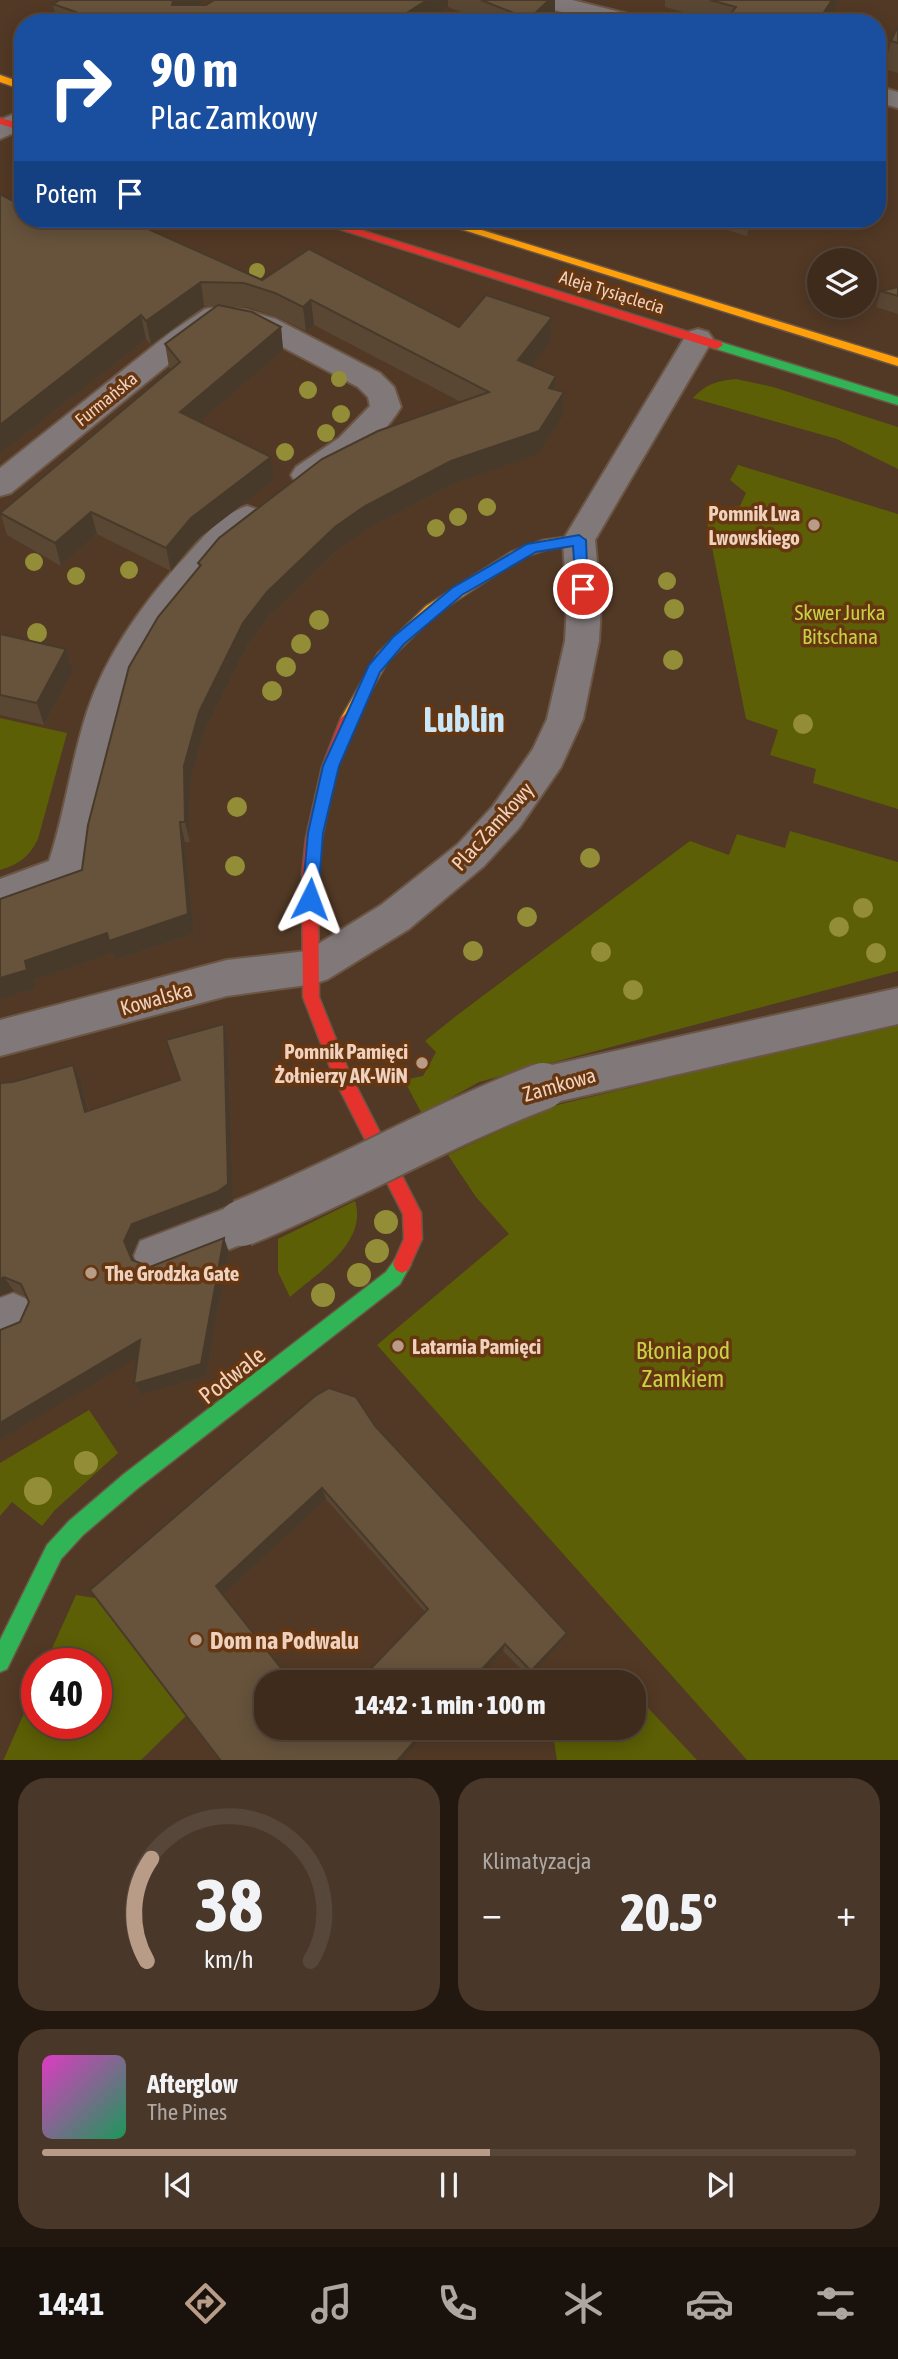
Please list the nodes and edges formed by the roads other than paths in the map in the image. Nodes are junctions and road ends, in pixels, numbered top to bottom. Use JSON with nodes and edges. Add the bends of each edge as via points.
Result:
{"nodes":[{"id":1,"x":544,"y":0,"type":"edge"},
{"id":2,"x":618,"y":8,"type":"edge"},
{"id":3,"x":343,"y":228,"type":"edge"},
{"id":4,"x":464,"y":228,"type":"edge"},
{"id":5,"x":698,"y":339,"type":"junction"},
{"id":6,"x":898,"y":362,"type":"edge"},
{"id":7,"x":898,"y":401,"type":"edge"},
{"id":8,"x":0,"y":485,"type":"edge"},
{"id":9,"x":579,"y":540,"type":"junction"},
{"id":10,"x":0,"y":895,"type":"edge"},
{"id":11,"x":314,"y":967,"type":"junction"},
{"id":12,"x":898,"y":1006,"type":"edge"},
{"id":13,"x":0,"y":1038,"type":"edge"},
{"id":14,"x":156,"y":1256,"type":"dead end"},
{"id":15,"x":0,"y":1662,"type":"edge"}],
"edges":[{"from":1,"to":2,"type":"street"},
{"from":3,"to":5,"type":"main road","name":"Aleja Tysiąclecia"},
{"from":4,"to":6,"type":"main road","name":"Aleja Tysiąclecia"},
{"from":5,"to":7,"type":"main road","name":"Aleja Tysiąclecia"},
{"from":5,"to":9,"type":"street"},
{"from":8,"to":10,"type":"street","name":"Furmańska","via":[[215,316],[266,326],[369,380],[383,394],[386,408],[365,434],[241,522],[205,554],[142,638],[117,681],[65,872]]},
{"from":9,"to":11,"type":"street","name":"Plac Zamkowy","via":[[584,606],[576,677],[565,719],[532,784],[488,836],[435,887]]},
{"from":9,"to":11,"type":"main road","via":[[532,548],[496,566],[398,640],[374,669],[324,787],[310,876]]},
{"from":11,"to":13,"type":"street","name":"Kowalska","via":[[227,978]]},
{"from":11,"to":15,"type":"main road","name":"Podwale","via":[[311,1000],[414,1224],[409,1252],[393,1278],[76,1528],[54,1552]]},
{"from":12,"to":14,"type":"street","name":"Zamkowa","bridge":true,"via":[[543,1086],[495,1104],[292,1203]]}]}
